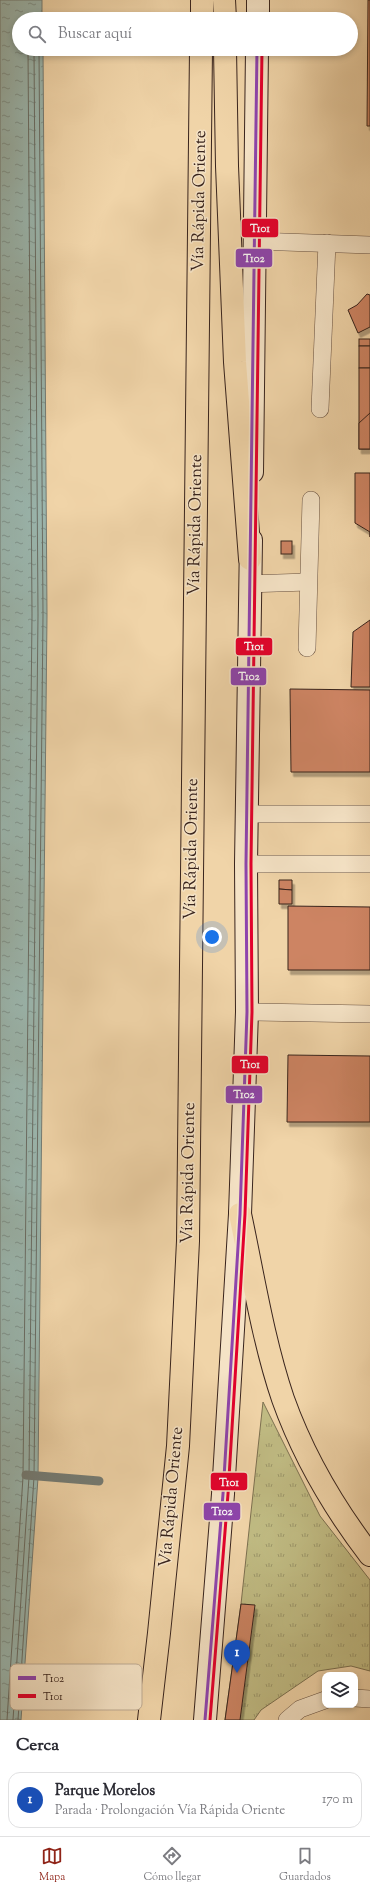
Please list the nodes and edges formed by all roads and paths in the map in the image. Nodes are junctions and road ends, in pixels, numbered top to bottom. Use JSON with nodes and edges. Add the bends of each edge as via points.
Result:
{"nodes":[{"id":1,"x":202,"y":0,"type":"edge"},
{"id":2,"x":224,"y":0,"type":"edge"},
{"id":3,"x":258,"y":0,"type":"edge"},
{"id":4,"x":202,"y":12,"type":"edge"},
{"id":5,"x":225,"y":12,"type":"edge"},
{"id":6,"x":258,"y":12,"type":"edge"},
{"id":7,"x":201,"y":56,"type":"edge"},
{"id":8,"x":225,"y":56,"type":"edge"},
{"id":9,"x":257,"y":56,"type":"edge"},
{"id":10,"x":255,"y":241,"type":"junction"},
{"id":11,"x":327,"y":243,"type":"junction"},
{"id":12,"x":370,"y":245,"type":"edge"},
{"id":13,"x":320,"y":409,"type":"dead end"},
{"id":14,"x":312,"y":500,"type":"dead end"},
{"id":15,"x":250,"y":559,"type":"junction"},
{"id":16,"x":308,"y":582,"type":"junction"},
{"id":17,"x":250,"y":584,"type":"junction"},
{"id":18,"x":308,"y":648,"type":"dead end"},
{"id":19,"x":246,"y":814,"type":"junction"},
{"id":20,"x":370,"y":814,"type":"edge"},
{"id":21,"x":246,"y":864,"type":"junction"},
{"id":22,"x":370,"y":864,"type":"edge"},
{"id":23,"x":247,"y":1012,"type":"junction"},
{"id":24,"x":370,"y":1014,"type":"edge"},
{"id":25,"x":240,"y":1214,"type":"junction"},
{"id":26,"x":366,"y":1548,"type":"edge"},
{"id":27,"x":358,"y":1698,"type":"edge"},
{"id":28,"x":370,"y":1699,"type":"edge"},
{"id":29,"x":322,"y":1701,"type":"edge"},
{"id":30,"x":149,"y":1720,"type":"edge"},
{"id":31,"x":205,"y":1720,"type":"edge"},
{"id":32,"x":287,"y":1720,"type":"edge"}],
"edges":[{"from":1,"to":4,"type":"main road"},
{"from":2,"to":5,"type":"main road"},
{"from":3,"to":6,"type":"main road"},
{"from":7,"to":30,"type":"main road","name":"Vía Rápida Oriente","via":[[188,1241],[178,1446]]},
{"from":8,"to":15,"type":"main road","via":[[234,362]]},
{"from":9,"to":10,"type":"main road"},
{"from":10,"to":11,"type":"lane"},
{"from":10,"to":15,"type":"main road"},
{"from":11,"to":12,"type":"lane"},
{"from":11,"to":13,"type":"lane"},
{"from":14,"to":16,"type":"lane"},
{"from":15,"to":17,"type":"main road"},
{"from":16,"to":17,"type":"lane"},
{"from":16,"to":18,"type":"lane"},
{"from":17,"to":19,"type":"main road"},
{"from":19,"to":20,"type":"lane"},
{"from":19,"to":21,"type":"main road"},
{"from":21,"to":22,"type":"lane"},
{"from":21,"to":23,"type":"main road"},
{"from":23,"to":24,"type":"lane"},
{"from":23,"to":25,"type":"main road"},
{"from":25,"to":26,"type":"main road","via":[[268,1345],[283,1400],[303,1446],[332,1501]]},
{"from":25,"to":31,"type":"main road","via":[[223,1494]]},
{"from":27,"to":28,"type":"lane"},
{"from":29,"to":32,"type":"lane","via":[[300,1709]]}]}
